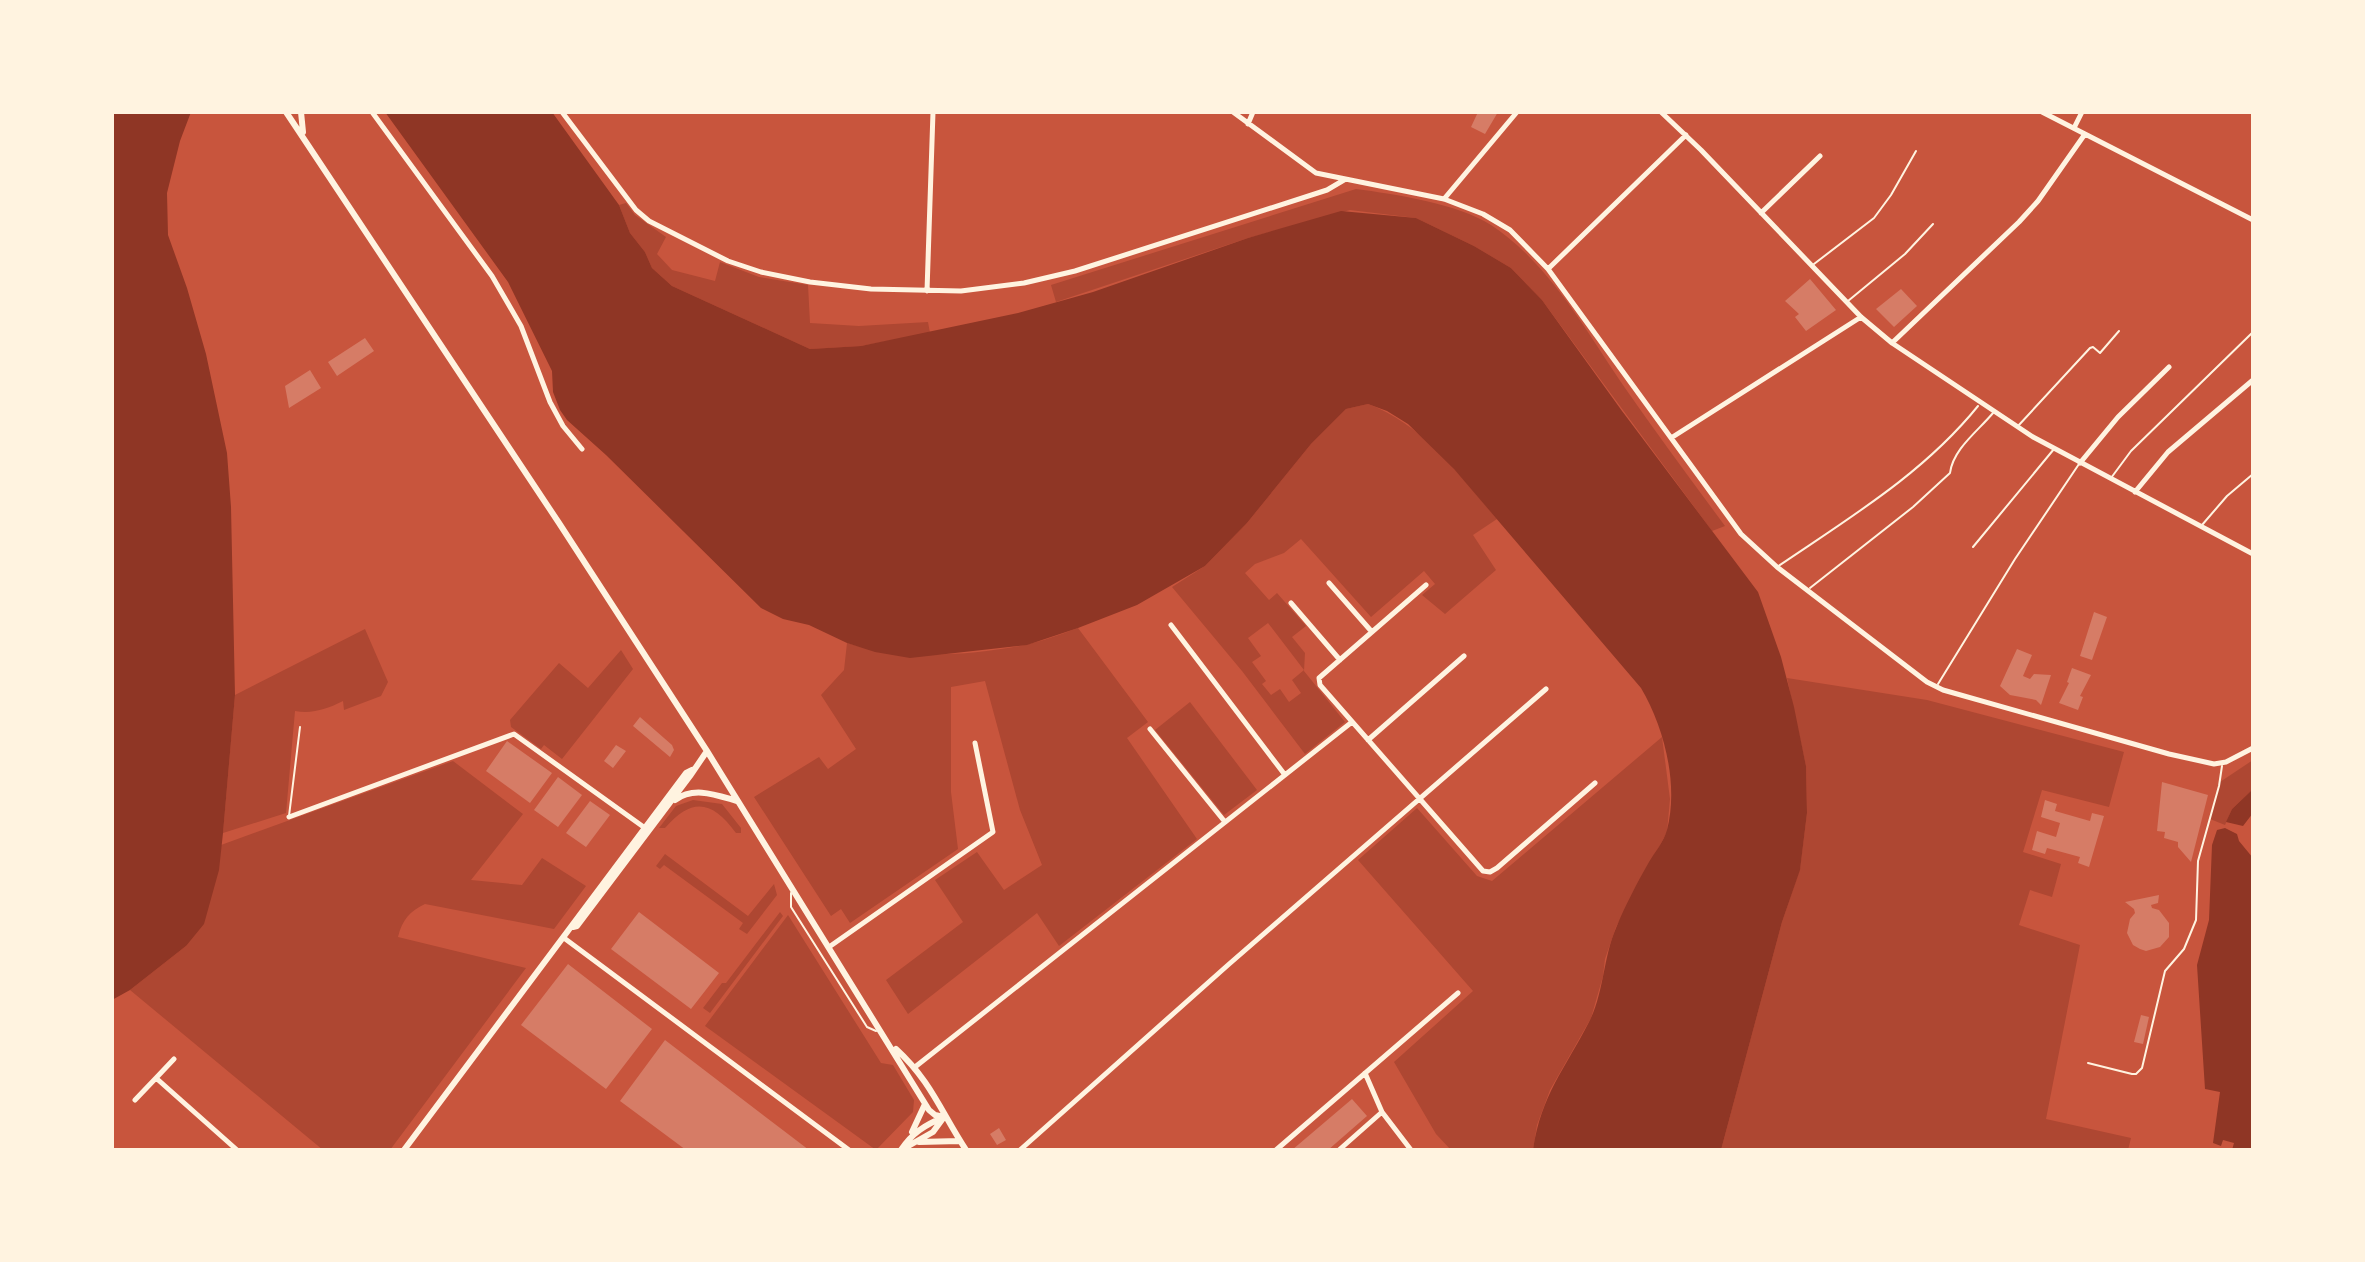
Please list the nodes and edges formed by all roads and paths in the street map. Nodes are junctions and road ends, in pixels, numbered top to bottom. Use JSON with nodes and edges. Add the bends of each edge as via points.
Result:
{"nodes":[{"id":1,"x":286,"y":112,"type":"edge"},
{"id":2,"x":301,"y":112,"type":"edge"},
{"id":3,"x":372,"y":112,"type":"edge"},
{"id":4,"x":562,"y":112,"type":"edge"},
{"id":5,"x":933,"y":112,"type":"edge"},
{"id":6,"x":1233,"y":112,"type":"edge"},
{"id":7,"x":1253,"y":112,"type":"edge"},
{"id":8,"x":1517,"y":112,"type":"edge"},
{"id":9,"x":1661,"y":112,"type":"edge"},
{"id":10,"x":2042,"y":112,"type":"edge"},
{"id":11,"x":2082,"y":112,"type":"edge"},
{"id":12,"x":1248,"y":124,"type":"junction"},
{"id":13,"x":2074,"y":128,"type":"junction"},
{"id":14,"x":2085,"y":134,"type":"junction"},
{"id":15,"x":1686,"y":135,"type":"junction"},
{"id":16,"x":305,"y":139,"type":"junction"},
{"id":17,"x":1916,"y":151,"type":"dead end"},
{"id":18,"x":1820,"y":156,"type":"dead end"},
{"id":19,"x":1344,"y":180,"type":"junction"},
{"id":20,"x":1444,"y":199,"type":"junction"},
{"id":21,"x":1761,"y":213,"type":"junction"},
{"id":22,"x":2253,"y":220,"type":"edge"},
{"id":23,"x":1933,"y":224,"type":"dead end"},
{"id":24,"x":1811,"y":266,"type":"junction"},
{"id":25,"x":1548,"y":269,"type":"junction"},
{"id":26,"x":927,"y":291,"type":"junction"},
{"id":27,"x":1846,"y":302,"type":"junction"},
{"id":28,"x":1861,"y":317,"type":"junction"},
{"id":29,"x":2119,"y":331,"type":"dead end"},
{"id":30,"x":2253,"y":332,"type":"edge"},
{"id":31,"x":1892,"y":343,"type":"junction"},
{"id":32,"x":2169,"y":367,"type":"dead end"},
{"id":33,"x":2253,"y":380,"type":"edge"},
{"id":34,"x":1978,"y":406,"type":"dead end"},
{"id":35,"x":1994,"y":412,"type":"junction"},
{"id":36,"x":2017,"y":427,"type":"junction"},
{"id":37,"x":1671,"y":438,"type":"junction"},
{"id":38,"x":582,"y":449,"type":"dead end"},
{"id":39,"x":2054,"y":449,"type":"junction"},
{"id":40,"x":2080,"y":463,"type":"junction"},
{"id":41,"x":2253,"y":474,"type":"edge"},
{"id":42,"x":2111,"y":479,"type":"junction"},
{"id":43,"x":2135,"y":492,"type":"junction"},
{"id":44,"x":2201,"y":526,"type":"junction"},
{"id":45,"x":1973,"y":547,"type":"dead end"},
{"id":46,"x":2253,"y":554,"type":"edge"},
{"id":47,"x":1777,"y":567,"type":"junction"},
{"id":48,"x":1329,"y":583,"type":"dead end"},
{"id":49,"x":1426,"y":585,"type":"dead end"},
{"id":50,"x":1807,"y":591,"type":"junction"},
{"id":51,"x":1291,"y":603,"type":"dead end"},
{"id":52,"x":1171,"y":625,"type":"dead end"},
{"id":53,"x":1372,"y":632,"type":"junction"},
{"id":54,"x":1464,"y":656,"type":"dead end"},
{"id":55,"x":1340,"y":660,"type":"junction"},
{"id":56,"x":1935,"y":688,"type":"junction"},
{"id":57,"x":1546,"y":689,"type":"dead end"},
{"id":58,"x":1352,"y":722,"type":"junction"},
{"id":59,"x":300,"y":727,"type":"dead end"},
{"id":60,"x":1150,"y":729,"type":"dead end"},
{"id":61,"x":1368,"y":740,"type":"junction"},
{"id":62,"x":975,"y":743,"type":"dead end"},
{"id":63,"x":2253,"y":748,"type":"edge"},
{"id":64,"x":707,"y":751,"type":"junction"},
{"id":65,"x":2222,"y":764,"type":"junction"},
{"id":66,"x":692,"y":770,"type":"junction"},
{"id":67,"x":1285,"y":775,"type":"junction"},
{"id":68,"x":1595,"y":783,"type":"dead end"},
{"id":69,"x":1418,"y":799,"type":"junction"},
{"id":70,"x":738,"y":801,"type":"junction"},
{"id":71,"x":669,"y":804,"type":"junction"},
{"id":72,"x":289,"y":817,"type":"joint"},
{"id":73,"x":1225,"y":822,"type":"junction"},
{"id":74,"x":645,"y":828,"type":"junction"},
{"id":75,"x":791,"y":887,"type":"junction"},
{"id":76,"x":573,"y":927,"type":"junction"},
{"id":77,"x":564,"y":938,"type":"junction"},
{"id":78,"x":829,"y":947,"type":"junction"},
{"id":79,"x":1458,"y":993,"type":"dead end"},
{"id":80,"x":885,"y":1035,"type":"junction"},
{"id":81,"x":892,"y":1046,"type":"junction"},
{"id":82,"x":174,"y":1059,"type":"dead end"},
{"id":83,"x":2088,"y":1063,"type":"dead end"},
{"id":84,"x":915,"y":1067,"type":"junction"},
{"id":85,"x":1365,"y":1073,"type":"junction"},
{"id":86,"x":156,"y":1078,"type":"junction"},
{"id":87,"x":135,"y":1100,"type":"dead end"},
{"id":88,"x":925,"y":1104,"type":"junction"},
{"id":89,"x":1382,"y":1112,"type":"junction"},
{"id":90,"x":944,"y":1117,"type":"junction"},
{"id":91,"x":912,"y":1140,"type":"junction"},
{"id":92,"x":959,"y":1141,"type":"junction"},
{"id":93,"x":237,"y":1150,"type":"edge"},
{"id":94,"x":404,"y":1150,"type":"edge"},
{"id":95,"x":849,"y":1150,"type":"edge"},
{"id":96,"x":902,"y":1150,"type":"edge"},
{"id":97,"x":966,"y":1150,"type":"edge"},
{"id":98,"x":1020,"y":1150,"type":"edge"},
{"id":99,"x":1276,"y":1150,"type":"edge"},
{"id":100,"x":1339,"y":1150,"type":"edge"},
{"id":101,"x":1411,"y":1150,"type":"edge"}],
"edges":[{"from":1,"to":16,"type":"street"},
{"from":2,"to":16,"type":"street"},
{"from":3,"to":38,"type":"street","via":[[492,276],[521,326],[550,402]]},
{"from":4,"to":26,"type":"street","via":[[642,217],[728,261],[810,282]]},
{"from":5,"to":26,"type":"street"},
{"from":6,"to":12,"type":"street"},
{"from":7,"to":12,"type":"street"},
{"from":8,"to":20,"type":"street"},
{"from":9,"to":15,"type":"street"},
{"from":10,"to":13,"type":"street"},
{"from":11,"to":13,"type":"street"},
{"from":12,"to":19,"type":"street","via":[[1316,173]]},
{"from":13,"to":14,"type":"street"},
{"from":14,"to":22,"type":"street"},
{"from":14,"to":31,"type":"street","via":[[2019,222]]},
{"from":15,"to":21,"type":"street"},
{"from":15,"to":25,"type":"street"},
{"from":16,"to":64,"type":"street"},
{"from":17,"to":24,"type":"lane","via":[[1874,218]]},
{"from":18,"to":21,"type":"street"},
{"from":19,"to":20,"type":"street"},
{"from":19,"to":26,"type":"street","via":[[1327,190],[1075,271],[987,289]]},
{"from":20,"to":25,"type":"street","via":[[1510,230]]},
{"from":21,"to":24,"type":"street"},
{"from":23,"to":27,"type":"lane"},
{"from":24,"to":27,"type":"street"},
{"from":25,"to":37,"type":"street"},
{"from":27,"to":28,"type":"street"},
{"from":28,"to":31,"type":"street"},
{"from":28,"to":37,"type":"street"},
{"from":29,"to":36,"type":"lane","via":[[2100,353],[2090,348]]},
{"from":30,"to":42,"type":"lane","via":[[2131,451]]},
{"from":31,"to":35,"type":"street"},
{"from":32,"to":40,"type":"street"},
{"from":33,"to":43,"type":"street","via":[[2168,452]]},
{"from":34,"to":47,"type":"lane","via":[[1917,469]]},
{"from":35,"to":36,"type":"street"},
{"from":35,"to":50,"type":"lane","via":[[1956,454],[1950,473]]},
{"from":36,"to":39,"type":"street"},
{"from":37,"to":47,"type":"street","via":[[1733,525]]},
{"from":39,"to":40,"type":"street"},
{"from":39,"to":45,"type":"lane"},
{"from":40,"to":42,"type":"street"},
{"from":40,"to":56,"type":"lane"},
{"from":41,"to":44,"type":"lane"},
{"from":42,"to":43,"type":"street"},
{"from":43,"to":44,"type":"street"},
{"from":44,"to":46,"type":"street"},
{"from":47,"to":50,"type":"street"},
{"from":48,"to":53,"type":"street"},
{"from":49,"to":53,"type":"street"},
{"from":50,"to":56,"type":"street"},
{"from":51,"to":55,"type":"street"},
{"from":52,"to":67,"type":"street"},
{"from":53,"to":55,"type":"street"},
{"from":54,"to":61,"type":"street"},
{"from":55,"to":58,"type":"street","via":[[1318,682]]},
{"from":56,"to":65,"type":"street"},
{"from":57,"to":69,"type":"street"},
{"from":58,"to":61,"type":"street"},
{"from":58,"to":67,"type":"street"},
{"from":59,"to":72,"type":"lane"},
{"from":60,"to":73,"type":"street"},
{"from":61,"to":69,"type":"street"},
{"from":62,"to":78,"type":"street","via":[[993,832]]},
{"from":63,"to":65,"type":"street"},
{"from":64,"to":66,"type":"street"},
{"from":64,"to":70,"type":"street"},
{"from":65,"to":83,"type":"lane","via":[[2198,861],[2196,920],[2184,949],[2165,971],[2142,1068],[2132,1074]]},
{"from":66,"to":71,"type":"street"},
{"from":66,"to":74,"type":"street"},
{"from":67,"to":73,"type":"street"},
{"from":68,"to":69,"type":"street","via":[[1497,868],[1483,871]]},
{"from":69,"to":98,"type":"street"},
{"from":70,"to":71,"type":"street","via":[[691,792]]},
{"from":70,"to":75,"type":"street"},
{"from":71,"to":76,"type":"street"},
{"from":72,"to":74,"type":"street","via":[[514,734]]},
{"from":73,"to":84,"type":"street"},
{"from":74,"to":76,"type":"street"},
{"from":75,"to":78,"type":"street"},
{"from":75,"to":80,"type":"lane","via":[[791,907],[867,1027]]},
{"from":76,"to":77,"type":"street"},
{"from":77,"to":94,"type":"street"},
{"from":77,"to":95,"type":"street"},
{"from":78,"to":80,"type":"street"},
{"from":79,"to":85,"type":"street"},
{"from":80,"to":81,"type":"street"},
{"from":81,"to":84,"type":"street"},
{"from":81,"to":88,"type":"street"},
{"from":82,"to":86,"type":"street"},
{"from":84,"to":90,"type":"street"},
{"from":85,"to":89,"type":"street"},
{"from":85,"to":99,"type":"street"},
{"from":86,"to":87,"type":"street"},
{"from":86,"to":93,"type":"street"},
{"from":88,"to":90,"type":"street"},
{"from":88,"to":91,"type":"street"},
{"from":89,"to":100,"type":"street"},
{"from":89,"to":101,"type":"street"},
{"from":90,"to":91,"type":"street","via":[[920,1129]]},
{"from":90,"to":92,"type":"street"},
{"from":91,"to":92,"type":"street"},
{"from":91,"to":96,"type":"street"},
{"from":92,"to":97,"type":"street"}]}
